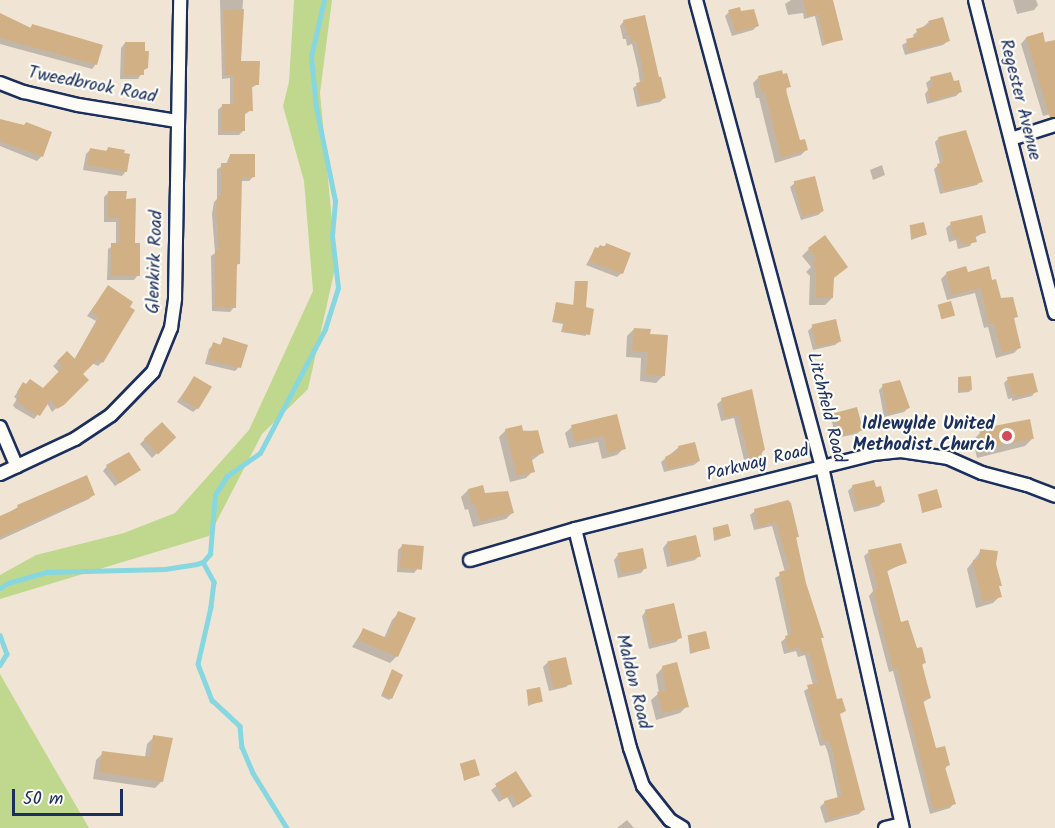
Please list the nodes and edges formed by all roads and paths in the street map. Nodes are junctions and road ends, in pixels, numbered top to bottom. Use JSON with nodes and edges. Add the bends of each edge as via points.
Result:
{"nodes":[{"id":1,"x":180,"y":0,"type":"edge"},
{"id":2,"x":696,"y":0,"type":"edge"},
{"id":3,"x":975,"y":0,"type":"edge"},
{"id":4,"x":0,"y":83,"type":"edge"},
{"id":5,"x":177,"y":121,"type":"junction"},
{"id":6,"x":1055,"y":125,"type":"edge"},
{"id":7,"x":1011,"y":139,"type":"junction"},
{"id":8,"x":1055,"y":313,"type":"edge"},
{"id":9,"x":0,"y":427,"type":"edge"},
{"id":10,"x":17,"y":466,"type":"junction"},
{"id":11,"x":822,"y":467,"type":"junction"},
{"id":12,"x":0,"y":474,"type":"edge"},
{"id":13,"x":1055,"y":496,"type":"edge"},
{"id":14,"x":575,"y":529,"type":"junction"},
{"id":15,"x":470,"y":560,"type":"dead end"},
{"id":16,"x":903,"y":826,"type":"edge"},
{"id":17,"x":682,"y":828,"type":"edge"},
{"id":18,"x":885,"y":828,"type":"edge"}],
"edges":[{"from":1,"to":5,"type":"street","name":"Glenkirk Road"},
{"from":2,"to":11,"type":"street","name":"Litchfield Road"},
{"from":3,"to":7,"type":"street","name":"Regester Avenue"},
{"from":4,"to":5,"type":"street","name":"Tweedbrook Road","via":[[78,105]]},
{"from":5,"to":10,"type":"street","name":"Glenkirk Road","via":[[175,298],[171,328],[153,372],[111,415],[75,439]]},
{"from":6,"to":7,"type":"street"},
{"from":7,"to":8,"type":"street","name":"Regester Avenue"},
{"from":9,"to":10,"type":"street"},
{"from":10,"to":12,"type":"street","name":"Glenkirk Road"},
{"from":11,"to":13,"type":"street","name":"Parkway Road","via":[[873,454],[926,453]]},
{"from":11,"to":14,"type":"street","name":"Parkway Road"},
{"from":11,"to":16,"type":"street","name":"Litchfield Road"},
{"from":14,"to":15,"type":"street","name":"Parkway Road"},
{"from":14,"to":17,"type":"street","name":"Maldon Road","via":[[643,786],[670,820]]},
{"from":16,"to":18,"type":"street"}]}
